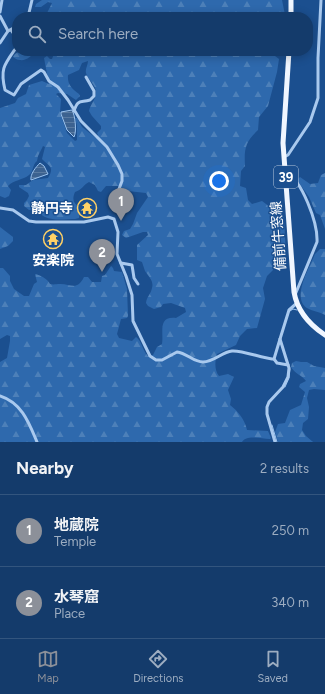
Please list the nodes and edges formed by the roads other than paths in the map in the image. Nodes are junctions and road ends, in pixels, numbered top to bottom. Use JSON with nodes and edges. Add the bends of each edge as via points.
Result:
{"nodes":[{"id":1,"x":2,"y":0,"type":"edge"},
{"id":2,"x":32,"y":0,"type":"edge"},
{"id":3,"x":291,"y":0,"type":"edge"},
{"id":4,"x":321,"y":0,"type":"edge"},
{"id":5,"x":0,"y":12,"type":"edge"},
{"id":6,"x":29,"y":12,"type":"edge"},
{"id":7,"x":291,"y":12,"type":"edge"},
{"id":8,"x":0,"y":16,"type":"edge"},
{"id":9,"x":10,"y":30,"type":"junction"},
{"id":10,"x":12,"y":32,"type":"edge"},
{"id":11,"x":0,"y":43,"type":"edge"},
{"id":12,"x":12,"y":54,"type":"edge"},
{"id":13,"x":288,"y":56,"type":"edge"},
{"id":14,"x":86,"y":77,"type":"dead end"},
{"id":15,"x":74,"y":111,"type":"junction"},
{"id":16,"x":284,"y":157,"type":"junction"},
{"id":17,"x":285,"y":171,"type":"junction"},
{"id":18,"x":112,"y":205,"type":"dead end"},
{"id":19,"x":0,"y":208,"type":"edge"},
{"id":20,"x":120,"y":262,"type":"junction"},
{"id":21,"x":138,"y":284,"type":"dead end"},
{"id":22,"x":294,"y":296,"type":"junction"},
{"id":23,"x":297,"y":303,"type":"junction"},
{"id":24,"x":325,"y":335,"type":"edge"},
{"id":25,"x":280,"y":339,"type":"junction"},
{"id":26,"x":274,"y":359,"type":"junction"},
{"id":27,"x":288,"y":365,"type":"junction"},
{"id":28,"x":0,"y":396,"type":"edge"},
{"id":29,"x":37,"y":442,"type":"edge"},
{"id":30,"x":275,"y":442,"type":"edge"}],
"edges":[{"from":1,"to":5,"type":"street"},
{"from":2,"to":6,"type":"street"},
{"from":3,"to":7,"type":"main road"},
{"from":4,"to":16,"type":"street","via":[[318,98],[306,130]]},
{"from":8,"to":9,"type":"street"},
{"from":9,"to":10,"type":"street"},
{"from":9,"to":11,"type":"street"},
{"from":12,"to":15,"type":"street","via":[[0,70],[5,90],[14,95],[22,82],[43,70]]},
{"from":13,"to":16,"type":"main road","name":"備前牛窓線","number":"39"},
{"from":14,"to":15,"type":"street","via":[[94,96],[90,100],[78,103]]},
{"from":15,"to":18,"type":"street","via":[[80,121],[107,147],[122,174],[121,186]]},
{"from":16,"to":17,"type":"main road","name":"備前牛窓線","number":"39"},
{"from":17,"to":22,"type":"main road","name":"備前牛窓線","number":"39"},
{"from":17,"to":22,"type":"street","via":[[308,200],[317,236],[317,242]]},
{"from":19,"to":20,"type":"street","via":[[13,210],[36,222],[84,222],[113,218],[118,229],[117,249]]},
{"from":20,"to":21,"type":"street","via":[[132,265],[134,278]]},
{"from":20,"to":26,"type":"street","via":[[132,295],[134,325],[153,358],[159,360],[180,352],[196,361],[205,362],[233,351]]},
{"from":22,"to":23,"type":"main road","name":"備前牛窓線","number":"39"},
{"from":23,"to":24,"type":"main road","name":"備前牛窓線","number":"39","via":[[308,320]]},
{"from":23,"to":25,"type":"street","via":[[289,310]]},
{"from":25,"to":26,"type":"street"},
{"from":25,"to":27,"type":"street"},
{"from":26,"to":27,"type":"street","via":[[277,363]]},
{"from":27,"to":30,"type":"street","via":[[285,384],[272,397],[267,407]]},
{"from":28,"to":29,"type":"street","via":[[23,412]]}]}
